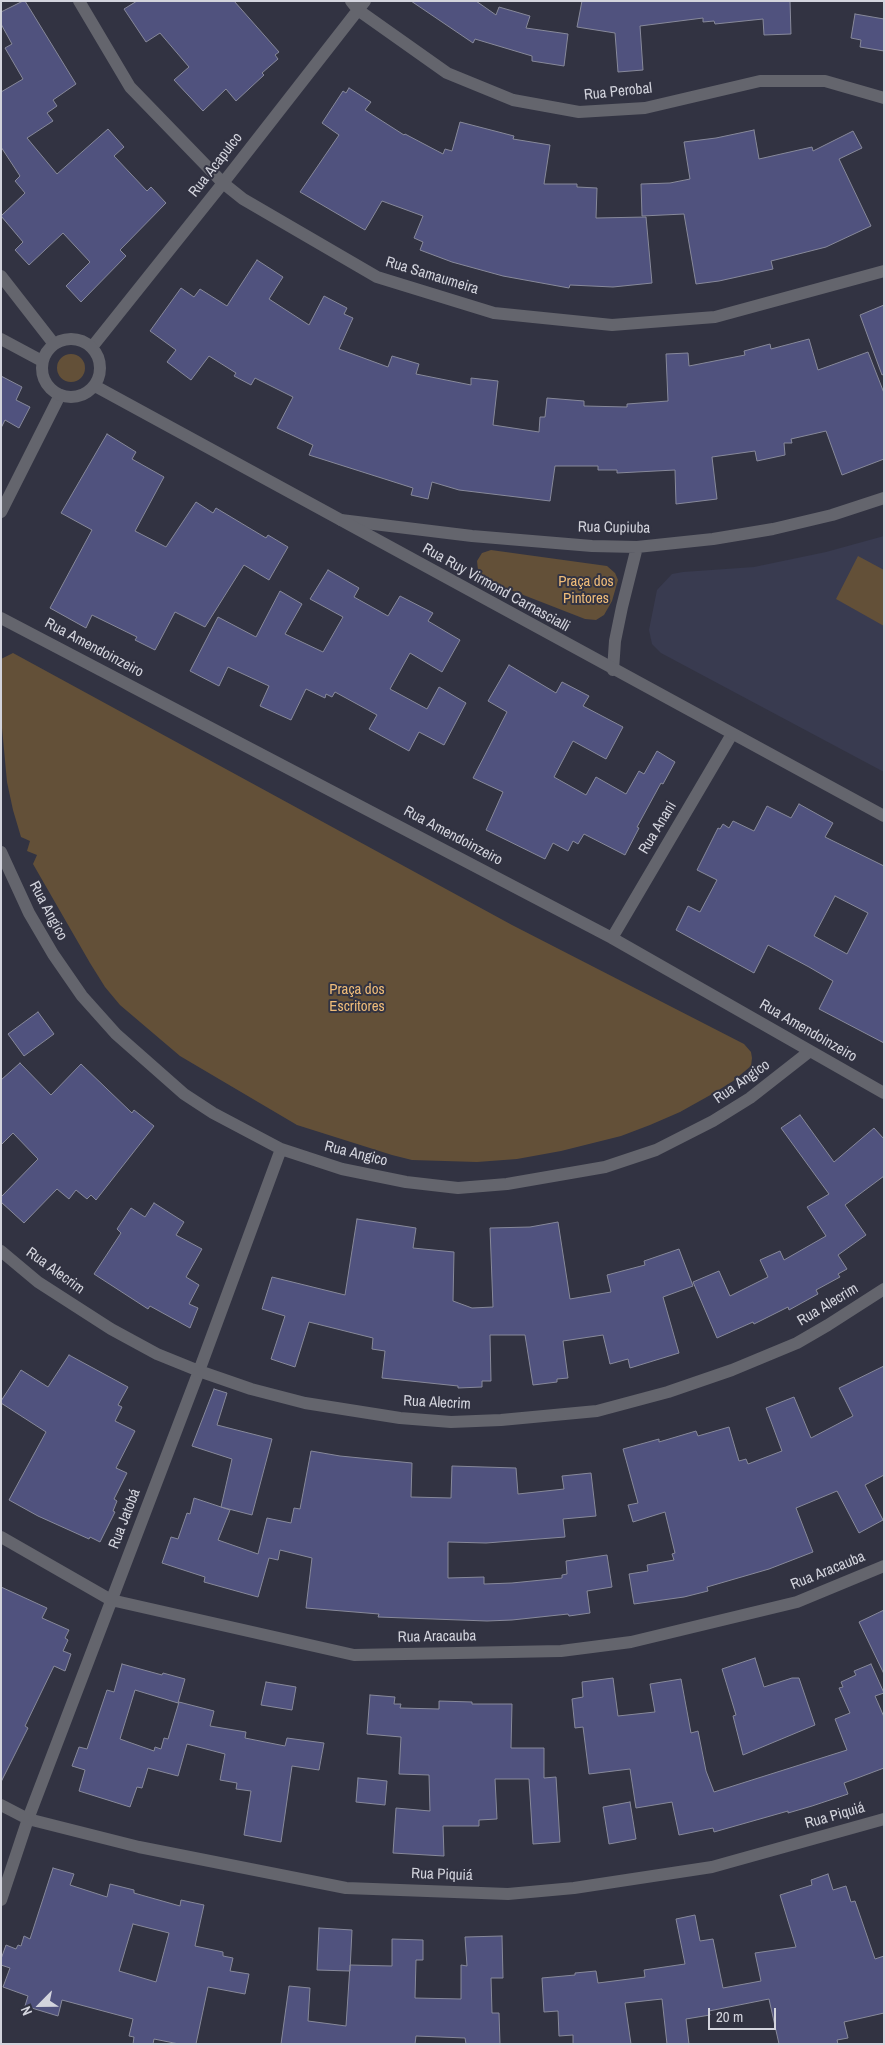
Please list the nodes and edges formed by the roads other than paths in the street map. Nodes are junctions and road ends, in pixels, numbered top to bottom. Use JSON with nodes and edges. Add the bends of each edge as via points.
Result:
{"nodes":[{"id":1,"x":79,"y":1,"type":"edge"},
{"id":2,"x":358,"y":4,"type":"edge"},
{"id":3,"x":884,"y":98,"type":"edge"},
{"id":4,"x":223,"y":183,"type":"junction"},
{"id":5,"x":884,"y":271,"type":"edge"},
{"id":6,"x":1,"y":276,"type":"edge"},
{"id":7,"x":1,"y":338,"type":"edge"},
{"id":8,"x":54,"y":344,"type":"junction"},
{"id":9,"x":92,"y":347,"type":"junction"},
{"id":10,"x":42,"y":361,"type":"junction"},
{"id":11,"x":95,"y":386,"type":"junction"},
{"id":12,"x":60,"y":395,"type":"junction"},
{"id":13,"x":884,"y":498,"type":"edge"},
{"id":14,"x":1,"y":512,"type":"edge"},
{"id":15,"x":339,"y":520,"type":"junction"},
{"id":16,"x":637,"y":548,"type":"junction"},
{"id":17,"x":1,"y":618,"type":"edge"},
{"id":18,"x":612,"y":670,"type":"junction"},
{"id":19,"x":732,"y":734,"type":"junction"},
{"id":20,"x":884,"y":816,"type":"edge"},
{"id":21,"x":1,"y":852,"type":"edge"},
{"id":22,"x":612,"y":938,"type":"junction"},
{"id":23,"x":810,"y":1051,"type":"junction"},
{"id":24,"x":884,"y":1093,"type":"edge"},
{"id":25,"x":281,"y":1149,"type":"junction"},
{"id":26,"x":1,"y":1252,"type":"edge"},
{"id":27,"x":884,"y":1289,"type":"edge"},
{"id":28,"x":199,"y":1371,"type":"junction"},
{"id":29,"x":1,"y":1537,"type":"edge"},
{"id":30,"x":884,"y":1566,"type":"edge"},
{"id":31,"x":111,"y":1600,"type":"junction"},
{"id":32,"x":1,"y":1805,"type":"edge"},
{"id":33,"x":884,"y":1819,"type":"edge"},
{"id":34,"x":28,"y":1820,"type":"junction"},
{"id":35,"x":1,"y":1900,"type":"edge"}],
"edges":[{"from":1,"to":4,"type":"street","name":"Rua Samaumeira","via":[[130,87]]},
{"from":2,"to":3,"type":"street","name":"Rua Perobal","via":[[447,73],[513,100],[579,112],[645,108],[760,81],[825,81]]},
{"from":2,"to":4,"type":"street","name":"Rua Acapulco"},
{"from":4,"to":5,"type":"street","name":"Rua Samaumeira","via":[[243,199],[377,277],[494,313],[612,325],[715,317]]},
{"from":4,"to":9,"type":"street","name":"Rua Acapulco"},
{"from":6,"to":8,"type":"street"},
{"from":7,"to":10,"type":"street"},
{"from":8,"to":9,"type":"street","via":[[74,338]]},
{"from":8,"to":10,"type":"street"},
{"from":9,"to":11,"type":"street","via":[[101,370]]},
{"from":10,"to":12,"type":"street","via":[[45,381]]},
{"from":11,"to":12,"type":"street","via":[[78,397]]},
{"from":11,"to":15,"type":"street","name":"Rua Ruy Virmond Carnascialli"},
{"from":12,"to":14,"type":"street"},
{"from":13,"to":16,"type":"street","name":"Rua Cupiuba","via":[[773,529]]},
{"from":15,"to":16,"type":"street","name":"Rua Cupiuba","via":[[472,536]]},
{"from":15,"to":18,"type":"street","name":"Rua Ruy Virmond Carnascialli"},
{"from":16,"to":18,"type":"street","via":[[615,641]]},
{"from":17,"to":22,"type":"street","name":"Rua Amendoinzeiro"},
{"from":18,"to":19,"type":"street","name":"Rua Ruy Virmond Carnascialli"},
{"from":19,"to":20,"type":"street","name":"Rua Ruy Virmond Carnascialli"},
{"from":19,"to":22,"type":"street","name":"Rua Anani"},
{"from":21,"to":25,"type":"street","name":"Rua Angico","via":[[53,954],[82,996],[116,1034],[184,1094]]},
{"from":22,"to":23,"type":"street","name":"Rua Amendoinzeiro"},
{"from":23,"to":24,"type":"street","name":"Rua Amendoinzeiro"},
{"from":23,"to":25,"type":"street","name":"Rua Angico","via":[[750,1098],[694,1132],[629,1160],[574,1174],[482,1187],[440,1186],[342,1169]]},
{"from":25,"to":28,"type":"street","name":"Rua Jatobá"},
{"from":26,"to":28,"type":"street","name":"Rua Alecrim","via":[[38,1282],[111,1329],[157,1354]]},
{"from":27,"to":28,"type":"street","name":"Rua Alecrim","via":[[796,1343],[668,1392],[596,1411],[451,1422],[400,1418],[305,1403]]},
{"from":28,"to":31,"type":"street","name":"Rua Jatobá"},
{"from":29,"to":31,"type":"street","name":"Rua Aracauba"},
{"from":30,"to":31,"type":"street","name":"Rua Aracauba","via":[[797,1602],[631,1642],[561,1651],[354,1655]]},
{"from":31,"to":34,"type":"street","name":"Rua Jatobá"},
{"from":32,"to":34,"type":"street","name":"Rua Piquiá"},
{"from":33,"to":34,"type":"street","name":"Rua Piquiá","via":[[712,1867],[574,1888],[508,1894],[346,1888],[139,1847]]},
{"from":34,"to":35,"type":"street","name":"Rua Jatobá"}]}
